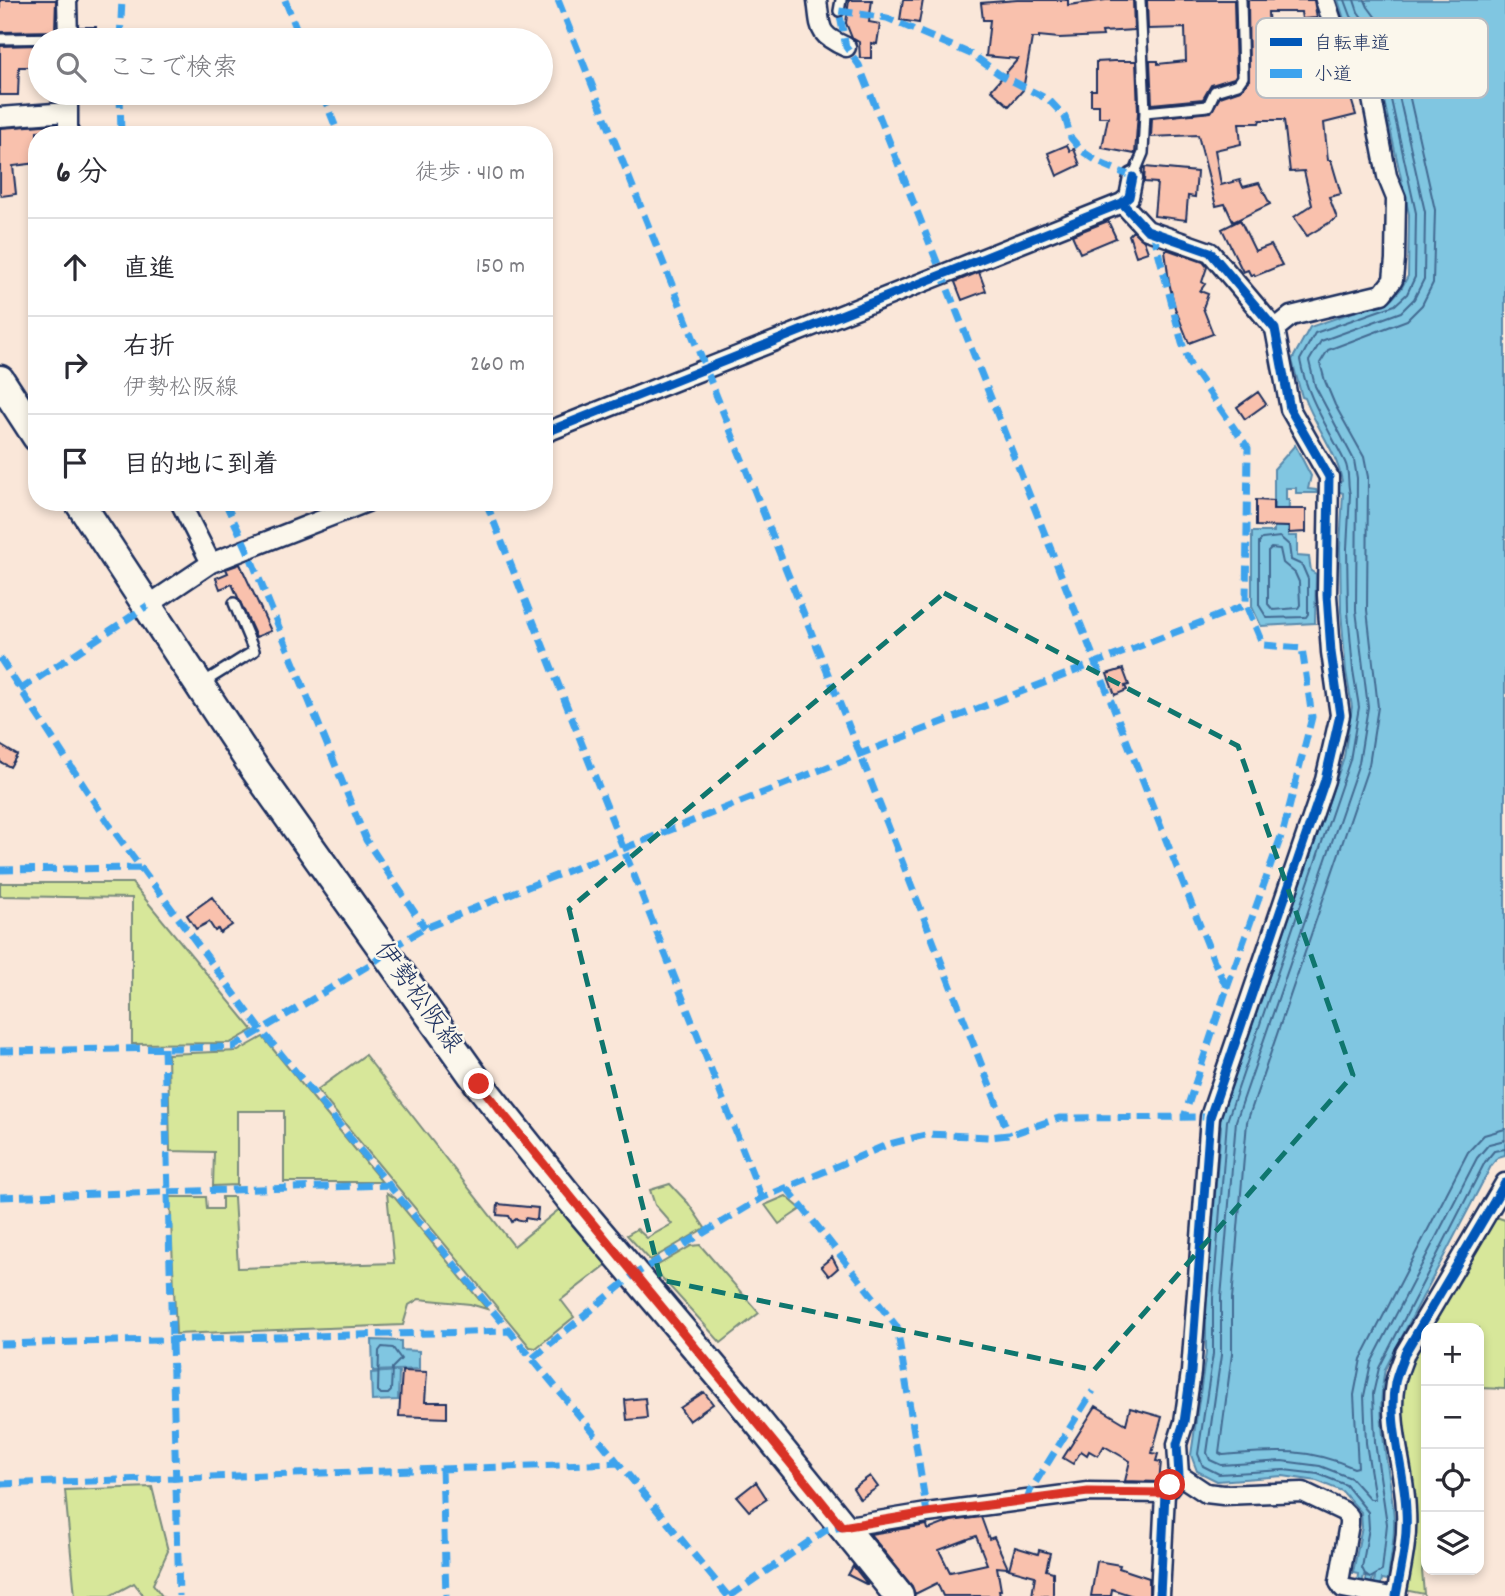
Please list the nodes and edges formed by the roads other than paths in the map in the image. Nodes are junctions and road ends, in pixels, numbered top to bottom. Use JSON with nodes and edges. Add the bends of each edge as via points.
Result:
{"nodes":[{"id":1,"x":67,"y":0,"type":"edge"},
{"id":2,"x":817,"y":0,"type":"edge"},
{"id":3,"x":841,"y":0,"type":"edge"},
{"id":4,"x":1140,"y":0,"type":"edge"},
{"id":5,"x":1241,"y":0,"type":"edge"},
{"id":6,"x":1325,"y":0,"type":"edge"},
{"id":7,"x":839,"y":11,"type":"dead end"},
{"id":8,"x":1331,"y":18,"type":"edge"},
{"id":9,"x":68,"y":28,"type":"edge"},
{"id":10,"x":0,"y":39,"type":"edge"},
{"id":11,"x":28,"y":39,"type":"edge"},
{"id":12,"x":846,"y":47,"type":"dead end"},
{"id":13,"x":1372,"y":98,"type":"edge"},
{"id":14,"x":68,"y":105,"type":"edge"},
{"id":15,"x":68,"y":112,"type":"junction"},
{"id":16,"x":1145,"y":112,"type":"junction"},
{"id":17,"x":0,"y":117,"type":"edge"},
{"id":18,"x":68,"y":126,"type":"edge"},
{"id":19,"x":1133,"y":177,"type":"joint"},
{"id":20,"x":1122,"y":203,"type":"junction"},
{"id":21,"x":1275,"y":329,"type":"junction"},
{"id":22,"x":0,"y":380,"type":"edge"},
{"id":23,"x":28,"y":423,"type":"edge"},
{"id":24,"x":553,"y":429,"type":"edge"},
{"id":25,"x":85,"y":511,"type":"edge"},
{"id":26,"x":185,"y":511,"type":"edge"},
{"id":27,"x":344,"y":511,"type":"edge"},
{"id":28,"x":211,"y":563,"type":"junction"},
{"id":29,"x":234,"y":603,"type":"dead end"},
{"id":30,"x":147,"y":606,"type":"junction"},
{"id":31,"x":198,"y":686,"type":"junction"},
{"id":32,"x":1505,"y":1183,"type":"edge"},
{"id":33,"x":1179,"y":1475,"type":"junction"},
{"id":34,"x":1165,"y":1493,"type":"junction"},
{"id":35,"x":842,"y":1527,"type":"junction"},
{"id":36,"x":899,"y":1596,"type":"edge"},
{"id":37,"x":1160,"y":1596,"type":"edge"},
{"id":38,"x":1386,"y":1596,"type":"edge"},
{"id":39,"x":1396,"y":1596,"type":"edge"}],
"edges":[{"from":1,"to":9,"type":"street"},
{"from":2,"to":12,"type":"street","via":[[822,32]]},
{"from":3,"to":7,"type":"lane"},
{"from":4,"to":16,"type":"lane"},
{"from":5,"to":16,"type":"lane","via":[[1243,77],[1238,84],[1216,91],[1208,106]]},
{"from":6,"to":8,"type":"street"},
{"from":10,"to":11,"type":"lane"},
{"from":13,"to":21,"type":"street","via":[[1387,176],[1396,198],[1393,280],[1382,294],[1291,316]]},
{"from":14,"to":15,"type":"street"},
{"from":15,"to":17,"type":"street"},
{"from":15,"to":18,"type":"street"},
{"from":16,"to":19,"type":"lane","via":[[1143,153]]},
{"from":19,"to":20,"type":"street","via":[[1129,197]]},
{"from":20,"to":21,"type":"street","via":[[1147,230],[1209,252]]},
{"from":20,"to":24,"type":"street"},
{"from":21,"to":33,"type":"street","via":[[1290,410],[1329,477],[1327,595],[1340,715],[1325,780],[1210,1117],[1191,1372],[1177,1444]]},
{"from":22,"to":23,"type":"main road"},
{"from":25,"to":30,"type":"main road","name":"伊勢松阪線"},
{"from":26,"to":28,"type":"street"},
{"from":27,"to":28,"type":"street"},
{"from":28,"to":30,"type":"street"},
{"from":29,"to":31,"type":"lane","via":[[254,651]]},
{"from":30,"to":31,"type":"main road","name":"伊勢松阪線"},
{"from":31,"to":35,"type":"main road","name":"伊勢松阪線","via":[[479,1084]]},
{"from":32,"to":39,"type":"street","via":[[1405,1353],[1395,1381],[1396,1443],[1406,1510]]},
{"from":33,"to":34,"type":"street"},
{"from":33,"to":38,"type":"street","via":[[1206,1493],[1303,1492],[1343,1511],[1349,1524],[1339,1582],[1343,1588]]},
{"from":34,"to":35,"type":"street","via":[[1088,1492]]},
{"from":34,"to":37,"type":"street"},
{"from":35,"to":36,"type":"main road","name":"伊勢松阪線"}]}
